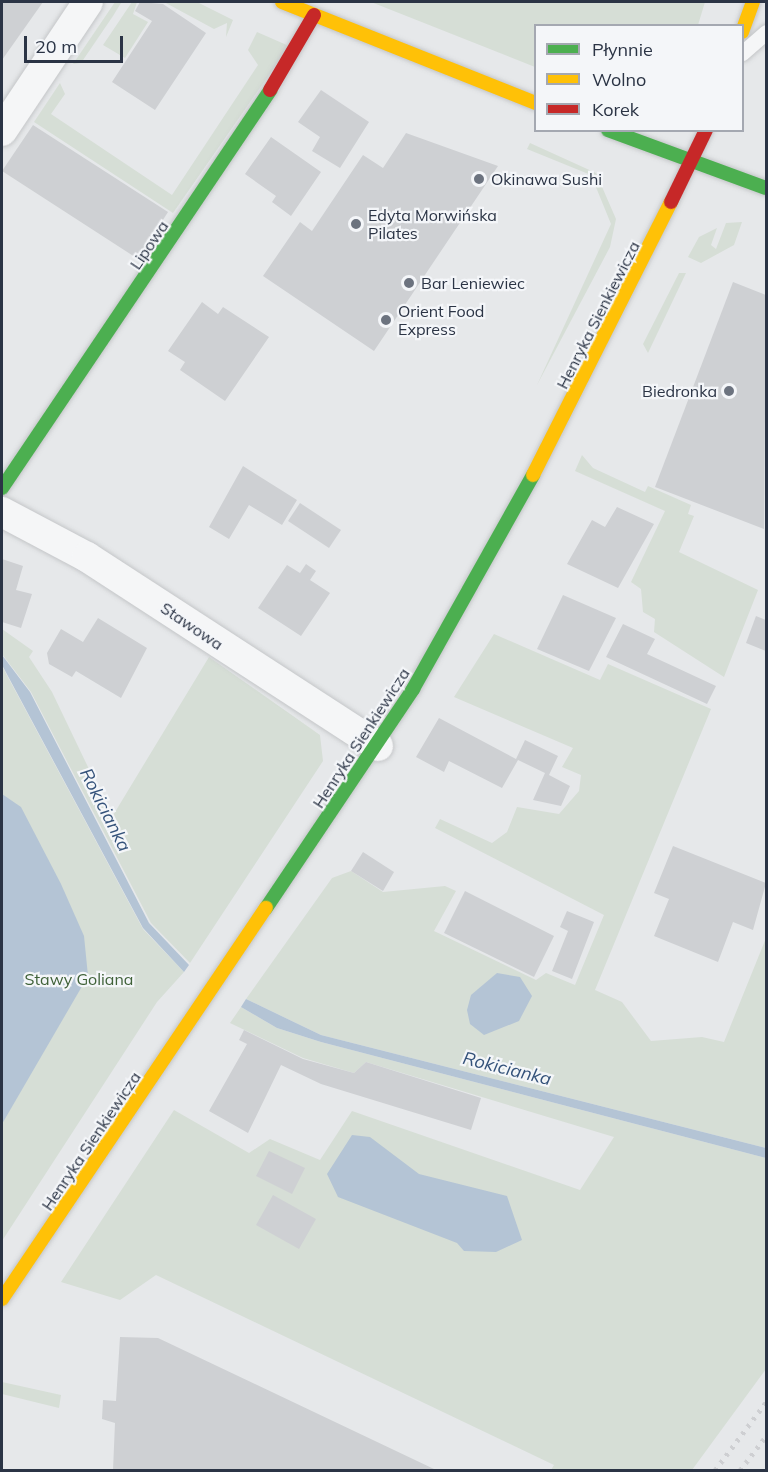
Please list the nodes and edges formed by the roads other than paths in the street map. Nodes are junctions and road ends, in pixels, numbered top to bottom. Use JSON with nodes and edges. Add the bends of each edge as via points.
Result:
{"nodes":[{"id":1,"x":88,"y":2,"type":"edge"},
{"id":2,"x":282,"y":2,"type":"edge"},
{"id":3,"x":753,"y":2,"type":"edge"},
{"id":4,"x":314,"y":15,"type":"junction"},
{"id":5,"x":744,"y":27,"type":"edge"},
{"id":6,"x":766,"y":32,"type":"edge"},
{"id":7,"x":744,"y":51,"type":"edge"},
{"id":8,"x":534,"y":102,"type":"edge"},
{"id":9,"x":2,"y":131,"type":"edge"},
{"id":10,"x":614,"y":132,"type":"edge"},
{"id":11,"x":705,"y":132,"type":"edge"},
{"id":12,"x":694,"y":161,"type":"junction"},
{"id":13,"x":766,"y":188,"type":"edge"},
{"id":14,"x":2,"y":488,"type":"edge"},
{"id":15,"x":2,"y":512,"type":"edge"},
{"id":16,"x":378,"y":746,"type":"junction"},
{"id":17,"x":2,"y":1299,"type":"edge"}],
"edges":[{"from":1,"to":9,"type":"street"},
{"from":2,"to":4,"type":"main road"},
{"from":3,"to":5,"type":"main road"},
{"from":4,"to":8,"type":"main road"},
{"from":4,"to":14,"type":"main road","name":"Lipowa","via":[[302,43]]},
{"from":6,"to":7,"type":"lane"},
{"from":10,"to":12,"type":"main road"},
{"from":11,"to":12,"type":"main road","name":"Henryka Sienkiewicza"},
{"from":12,"to":13,"type":"main road"},
{"from":12,"to":16,"type":"main road","name":"Henryka Sienkiewicza","via":[[566,416]]},
{"from":15,"to":16,"type":"street","name":"Stawowa","via":[[87,557]]},
{"from":16,"to":17,"type":"main road","name":"Henryka Sienkiewicza"}]}
